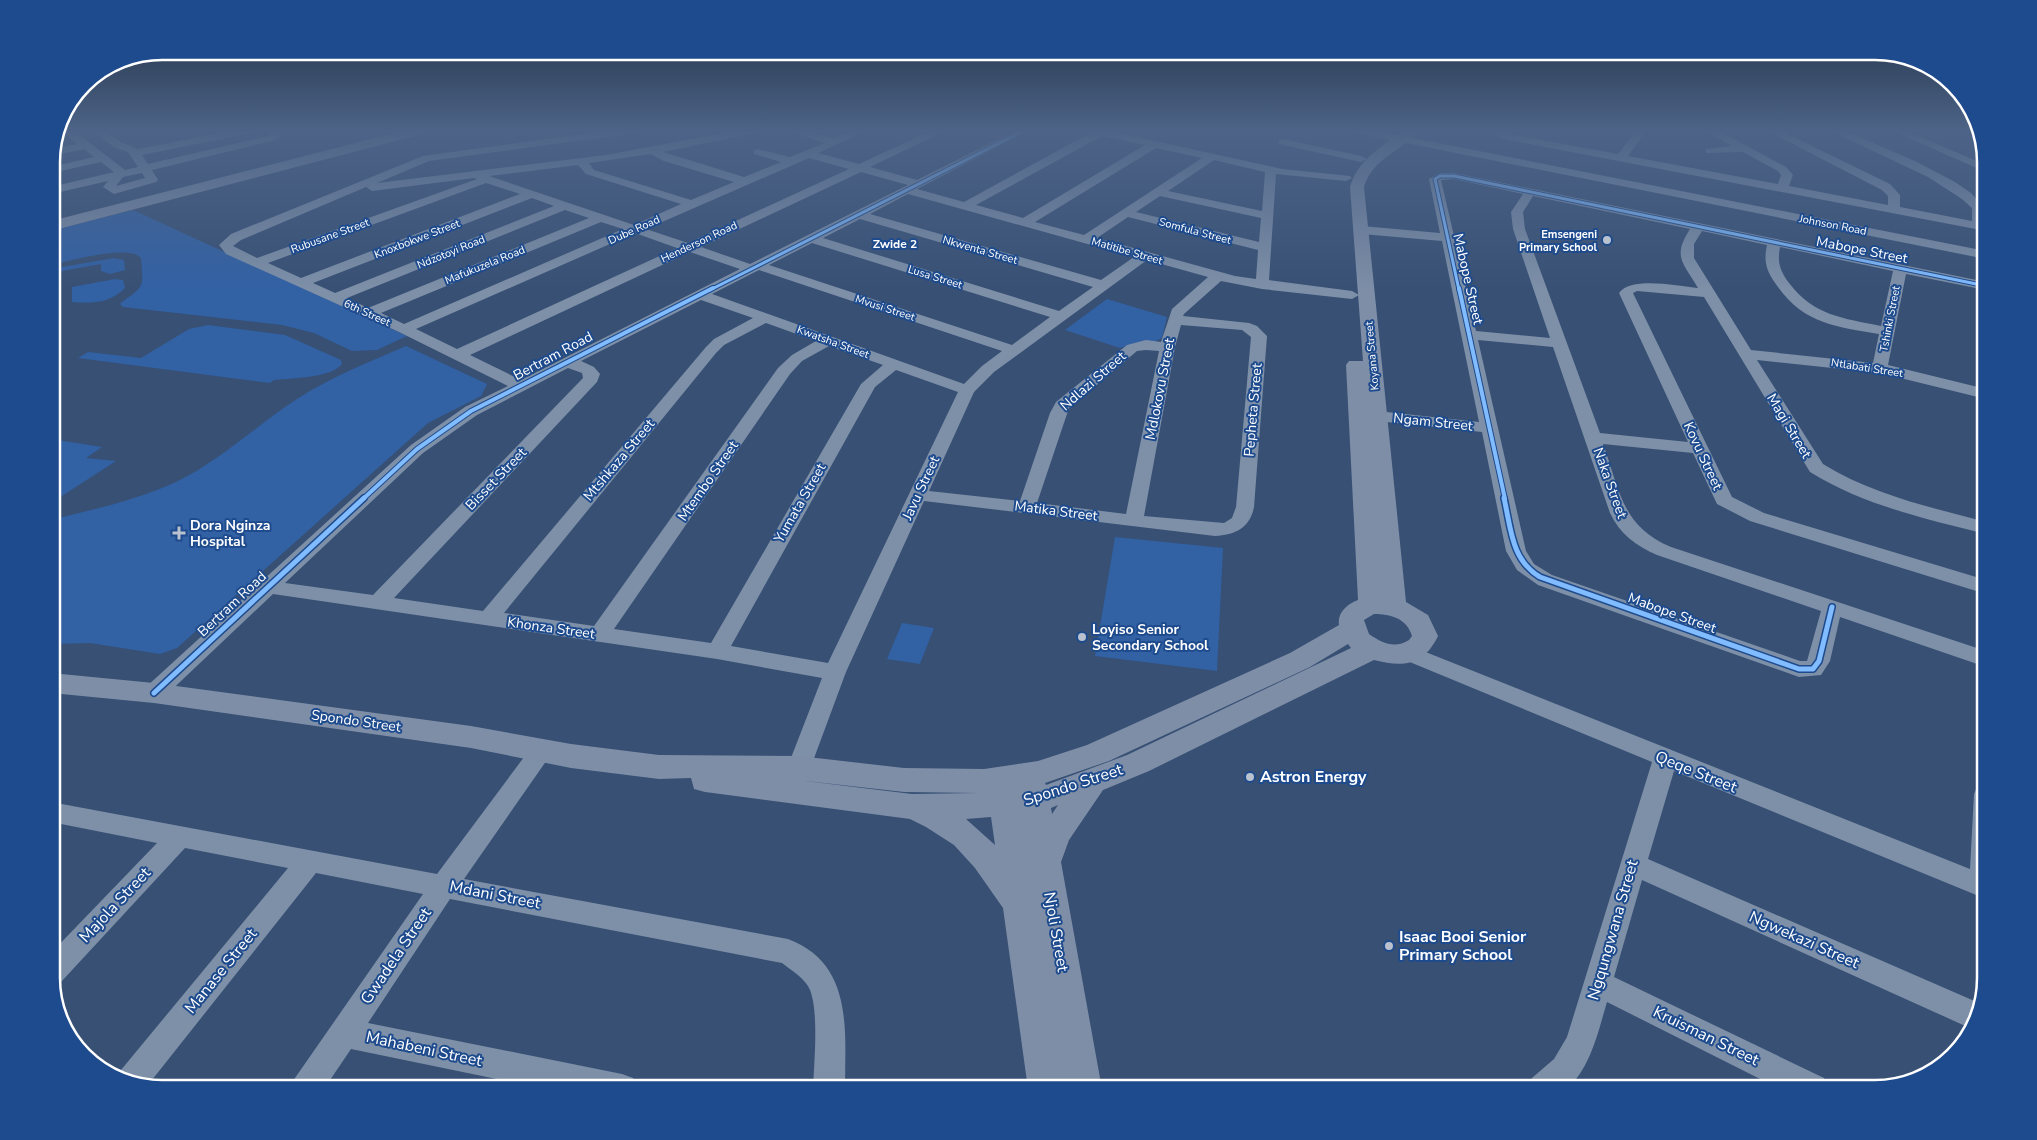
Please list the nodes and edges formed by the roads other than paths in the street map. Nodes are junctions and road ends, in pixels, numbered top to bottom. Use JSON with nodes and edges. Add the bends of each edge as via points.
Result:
{"nodes":[{"id":1,"x":77,"y":183,"type":"edge"},
{"id":2,"x":111,"y":183,"type":"edge"},
{"id":3,"x":140,"y":183,"type":"edge"},
{"id":4,"x":181,"y":183,"type":"edge"},
{"id":5,"x":217,"y":183,"type":"edge"},
{"id":6,"x":366,"y":183,"type":"edge"},
{"id":7,"x":404,"y":183,"type":"edge"},
{"id":8,"x":476,"y":183,"type":"edge"},
{"id":9,"x":500,"y":183,"type":"edge"},
{"id":10,"x":626,"y":183,"type":"edge"},
{"id":11,"x":740,"y":183,"type":"edge"},
{"id":12,"x":826,"y":183,"type":"edge"},
{"id":13,"x":901,"y":183,"type":"edge"},
{"id":14,"x":920,"y":183,"type":"edge"},
{"id":15,"x":1006,"y":183,"type":"edge"},
{"id":16,"x":1090,"y":183,"type":"edge"},
{"id":17,"x":1171,"y":183,"type":"edge"},
{"id":18,"x":1270,"y":183,"type":"edge"},
{"id":19,"x":1346,"y":183,"type":"edge"},
{"id":20,"x":1358,"y":183,"type":"edge"},
{"id":21,"x":1434,"y":183,"type":"edge"},
{"id":22,"x":1488,"y":183,"type":"edge"},
{"id":23,"x":1571,"y":183,"type":"edge"},
{"id":24,"x":1692,"y":183,"type":"edge"},
{"id":25,"x":1755,"y":183,"type":"edge"},
{"id":26,"x":1784,"y":183,"type":"edge"},
{"id":27,"x":1879,"y":183,"type":"edge"},
{"id":28,"x":1948,"y":183,"type":"edge"},
{"id":29,"x":359,"y":186,"type":"junction"},
{"id":30,"x":912,"y":187,"type":"junction"},
{"id":31,"x":60,"y":188,"type":"edge"},
{"id":32,"x":1782,"y":188,"type":"junction"},
{"id":33,"x":1158,"y":192,"type":"junction"},
{"id":34,"x":1530,"y":192,"type":"junction"},
{"id":35,"x":532,"y":194,"type":"junction"},
{"id":36,"x":1609,"y":194,"type":"junction"},
{"id":37,"x":1685,"y":195,"type":"junction"},
{"id":38,"x":692,"y":204,"type":"junction"},
{"id":39,"x":566,"y":205,"type":"junction"},
{"id":40,"x":966,"y":206,"type":"junction"},
{"id":41,"x":1977,"y":206,"type":"edge"},
{"id":42,"x":1894,"y":210,"type":"junction"},
{"id":43,"x":1126,"y":213,"type":"junction"},
{"id":44,"x":60,"y":214,"type":"edge"},
{"id":45,"x":858,"y":214,"type":"junction"},
{"id":46,"x":1268,"y":216,"type":"junction"},
{"id":47,"x":602,"y":217,"type":"junction"},
{"id":48,"x":1026,"y":222,"type":"junction"},
{"id":49,"x":60,"y":224,"type":"edge"},
{"id":50,"x":1977,"y":226,"type":"edge"},
{"id":51,"x":1697,"y":228,"type":"junction"},
{"id":52,"x":635,"y":229,"type":"junction"},
{"id":53,"x":1362,"y":230,"type":"junction"},
{"id":54,"x":1446,"y":237,"type":"junction"},
{"id":55,"x":810,"y":238,"type":"junction"},
{"id":56,"x":1087,"y":239,"type":"junction"},
{"id":57,"x":1774,"y":244,"type":"junction"},
{"id":58,"x":689,"y":247,"type":"junction"},
{"id":59,"x":1264,"y":247,"type":"junction"},
{"id":60,"x":1977,"y":253,"type":"edge"},
{"id":61,"x":1144,"y":256,"type":"junction"},
{"id":62,"x":257,"y":262,"type":"junction"},
{"id":63,"x":753,"y":267,"type":"junction"},
{"id":64,"x":1900,"y":269,"type":"junction"},
{"id":65,"x":1218,"y":276,"type":"junction"},
{"id":66,"x":302,"y":282,"type":"junction"},
{"id":67,"x":1977,"y":284,"type":"edge"},
{"id":68,"x":1102,"y":285,"type":"junction"},
{"id":69,"x":1262,"y":285,"type":"junction"},
{"id":70,"x":1707,"y":293,"type":"junction"},
{"id":71,"x":699,"y":294,"type":"junction"},
{"id":72,"x":1352,"y":295,"type":"junction"},
{"id":73,"x":335,"y":298,"type":"junction"},
{"id":74,"x":368,"y":313,"type":"junction"},
{"id":75,"x":1060,"y":316,"type":"junction"},
{"id":76,"x":765,"y":318,"type":"junction"},
{"id":77,"x":1175,"y":320,"type":"junction"},
{"id":78,"x":404,"y":329,"type":"junction"},
{"id":79,"x":1889,"y":332,"type":"junction"},
{"id":80,"x":1469,"y":335,"type":"junction"},
{"id":81,"x":828,"y":340,"type":"junction"},
{"id":82,"x":1559,"y":343,"type":"junction"},
{"id":83,"x":1168,"y":347,"type":"junction"},
{"id":84,"x":1013,"y":350,"type":"junction"},
{"id":85,"x":1746,"y":354,"type":"junction"},
{"id":86,"x":457,"y":355,"type":"junction"},
{"id":87,"x":568,"y":362,"type":"junction"},
{"id":88,"x":894,"y":364,"type":"junction"},
{"id":89,"x":1880,"y":368,"type":"junction"},
{"id":90,"x":521,"y":386,"type":"junction"},
{"id":91,"x":967,"y":390,"type":"junction"},
{"id":92,"x":1977,"y":392,"type":"edge"},
{"id":93,"x":1377,"y":416,"type":"junction"},
{"id":94,"x":1490,"y":428,"type":"junction"},
{"id":95,"x":1594,"y":438,"type":"junction"},
{"id":96,"x":1698,"y":448,"type":"junction"},
{"id":97,"x":918,"y":495,"type":"junction"},
{"id":98,"x":1027,"y":507,"type":"junction"},
{"id":99,"x":1134,"y":520,"type":"junction"},
{"id":100,"x":1977,"y":525,"type":"edge"},
{"id":101,"x":1193,"y":528,"type":"joint"},
{"id":102,"x":1977,"y":584,"type":"edge"},
{"id":103,"x":268,"y":587,"type":"junction"},
{"id":104,"x":378,"y":602,"type":"junction"},
{"id":105,"x":1383,"y":606,"type":"junction"},
{"id":106,"x":1832,"y":607,"type":"junction"},
{"id":107,"x":488,"y":619,"type":"junction"},
{"id":108,"x":1351,"y":630,"type":"junction"},
{"id":109,"x":599,"y":635,"type":"junction"},
{"id":110,"x":1373,"y":649,"type":"junction"},
{"id":111,"x":717,"y":652,"type":"junction"},
{"id":112,"x":1408,"y":653,"type":"junction"},
{"id":113,"x":1977,"y":656,"type":"edge"},
{"id":114,"x":835,"y":672,"type":"junction"},
{"id":115,"x":60,"y":683,"type":"edge"},
{"id":116,"x":154,"y":693,"type":"junction"},
{"id":117,"x":541,"y":751,"type":"junction"},
{"id":118,"x":1665,"y":759,"type":"junction"},
{"id":119,"x":794,"y":780,"type":"junction"},
{"id":120,"x":1092,"y":782,"type":"junction"},
{"id":121,"x":1017,"y":790,"type":"junction"},
{"id":122,"x":912,"y":807,"type":"junction"},
{"id":123,"x":60,"y":815,"type":"edge"},
{"id":124,"x":179,"y":837,"type":"junction"},
{"id":125,"x":310,"y":861,"type":"junction"},
{"id":126,"x":1044,"y":863,"type":"junction"},
{"id":127,"x":1633,"y":864,"type":"junction"},
{"id":128,"x":1977,"y":884,"type":"edge"},
{"id":129,"x":444,"y":886,"type":"junction"},
{"id":130,"x":1020,"y":904,"type":"junction"},
{"id":131,"x":60,"y":964,"type":"edge"},
{"id":132,"x":1598,"y":983,"type":"junction"},
{"id":133,"x":1970,"y":1013,"type":"edge"},
{"id":134,"x":344,"y":1033,"type":"junction"},
{"id":135,"x":135,"y":1077,"type":"edge"},
{"id":136,"x":312,"y":1080,"type":"edge"},
{"id":137,"x":577,"y":1080,"type":"edge"},
{"id":138,"x":830,"y":1080,"type":"edge"},
{"id":139,"x":1046,"y":1080,"type":"edge"},
{"id":140,"x":1080,"y":1080,"type":"edge"},
{"id":141,"x":1553,"y":1080,"type":"edge"},
{"id":142,"x":1795,"y":1080,"type":"edge"}],
"edges":[{"from":1,"to":31,"type":"street"},
{"from":2,"to":3,"type":"street","via":[[109,187],[114,190]]},
{"from":4,"to":44,"type":"main road"},
{"from":5,"to":49,"type":"main road"},
{"from":6,"to":29,"type":"street"},
{"from":7,"to":29,"type":"street"},
{"from":8,"to":62,"type":"street","name":"Rubusane Street"},
{"from":9,"to":35,"type":"street","name":"Mvusi Street"},
{"from":10,"to":38,"type":"street"},
{"from":11,"to":38,"type":"street","name":"Dube Road"},
{"from":12,"to":58,"type":"street","name":"Henderson Road"},
{"from":13,"to":30,"type":"street","name":"Matitibe Street"},
{"from":14,"to":30,"type":"street","name":"Bertram Road"},
{"from":15,"to":40,"type":"street"},
{"from":16,"to":48,"type":"street"},
{"from":17,"to":33,"type":"street"},
{"from":18,"to":46,"type":"street"},
{"from":19,"to":72,"type":"main road","name":"Koyana Street"},
{"from":20,"to":53,"type":"main road","name":"Koyana Street"},
{"from":21,"to":54,"type":"street","name":"Mabope Street"},
{"from":22,"to":34,"type":"street","name":"Mabope Street"},
{"from":23,"to":36,"type":"street","name":"Johnson Road"},
{"from":24,"to":37,"type":"street"},
{"from":25,"to":32,"type":"street"},
{"from":26,"to":32,"type":"street"},
{"from":27,"to":42,"type":"street","via":[[1894,195]]},
{"from":28,"to":41,"type":"street"},
{"from":29,"to":62,"type":"street","name":"6th Street","via":[[228,243],[228,249]]},
{"from":30,"to":40,"type":"street","name":"Matitibe Street"},
{"from":30,"to":45,"type":"street","name":"Bertram Road"},
{"from":32,"to":42,"type":"street"},
{"from":33,"to":43,"type":"street"},
{"from":33,"to":46,"type":"street"},
{"from":34,"to":36,"type":"street","name":"Mabope Street"},
{"from":34,"to":82,"type":"street","name":"Naka Street","via":[[1518,209],[1516,220]]},
{"from":35,"to":39,"type":"street","name":"Mvusi Street"},
{"from":35,"to":66,"type":"street","name":"Knoxbokwe Street"},
{"from":36,"to":37,"type":"street","name":"Johnson Road"},
{"from":36,"to":51,"type":"street","name":"Mabope Street"},
{"from":37,"to":60,"type":"street","name":"Johnson Road"},
{"from":38,"to":52,"type":"street","name":"Dube Road"},
{"from":39,"to":47,"type":"street","name":"Mvusi Street"},
{"from":39,"to":73,"type":"street","name":"Ndzotoyi Road"},
{"from":40,"to":48,"type":"street","name":"Matitibe Street"},
{"from":42,"to":50,"type":"street"},
{"from":43,"to":56,"type":"street"},
{"from":43,"to":59,"type":"street","name":"Somfula Street"},
{"from":45,"to":55,"type":"street","name":"Bertram Road"},
{"from":45,"to":68,"type":"street","name":"Nkwenta Street"},
{"from":46,"to":59,"type":"street"},
{"from":47,"to":52,"type":"street","name":"Mvusi Street"},
{"from":47,"to":74,"type":"street","name":"Mafukuzela Road"},
{"from":48,"to":56,"type":"street","name":"Matitibe Street"},
{"from":51,"to":57,"type":"street","name":"Mabope Street"},
{"from":51,"to":70,"type":"street","name":"Magi Street","via":[[1685,252]]},
{"from":52,"to":58,"type":"street","name":"Mvusi Street"},
{"from":52,"to":78,"type":"street","name":"Dube Road"},
{"from":53,"to":54,"type":"street"},
{"from":53,"to":93,"type":"main road","name":"Koyana Street"},
{"from":54,"to":80,"type":"street","name":"Mabope Street"},
{"from":55,"to":63,"type":"street","name":"Bertram Road"},
{"from":55,"to":75,"type":"street","name":"Lusa Street"},
{"from":56,"to":61,"type":"street","name":"Matitibe Street"},
{"from":57,"to":64,"type":"street","name":"Mabope Street"},
{"from":57,"to":79,"type":"street","via":[[1771,269],[1804,308],[1822,316]]},
{"from":58,"to":63,"type":"street","name":"Mvusi Street"},
{"from":58,"to":86,"type":"street","name":"Henderson Road"},
{"from":59,"to":69,"type":"street"},
{"from":61,"to":65,"type":"street","name":"Matitibe Street"},
{"from":61,"to":68,"type":"street","name":"Javu Street"},
{"from":62,"to":66,"type":"street","name":"6th Street"},
{"from":63,"to":71,"type":"street","name":"Bertram Road"},
{"from":63,"to":84,"type":"street","name":"Mvusi Street"},
{"from":64,"to":67,"type":"street","name":"Mabope Street"},
{"from":64,"to":79,"type":"street","name":"Tshinki Street"},
{"from":65,"to":69,"type":"street","name":"Matitibe Street"},
{"from":65,"to":77,"type":"street","name":"Mdlokovu Street","via":[[1184,304]]},
{"from":66,"to":73,"type":"street","name":"6th Street"},
{"from":68,"to":75,"type":"street","name":"Javu Street"},
{"from":69,"to":72,"type":"street","name":"Matitibe Street"},
{"from":70,"to":85,"type":"street","name":"Magi Street"},
{"from":70,"to":96,"type":"street","name":"Kovu Street","via":[[1637,287],[1626,293]]},
{"from":71,"to":76,"type":"street","name":"Kwatsha Street"},
{"from":71,"to":87,"type":"street","name":"Bertram Road"},
{"from":72,"to":105,"type":"main road","name":"Koyana Street"},
{"from":73,"to":74,"type":"street","name":"6th Street"},
{"from":74,"to":78,"type":"street","name":"6th Street"},
{"from":75,"to":84,"type":"street","name":"Javu Street"},
{"from":76,"to":81,"type":"street","name":"Kwatsha Street"},
{"from":76,"to":107,"type":"street","name":"Mtshkaza Street","via":[[719,342],[711,350]]},
{"from":77,"to":83,"type":"street","name":"Mdlokovu Street"},
{"from":77,"to":101,"type":"street","name":"Pepheta Street","via":[[1244,326],[1259,336],[1244,516],[1240,523],[1227,529]]},
{"from":78,"to":86,"type":"street","name":"6th Street"},
{"from":79,"to":89,"type":"street","name":"Tshinki Street"},
{"from":80,"to":82,"type":"street"},
{"from":80,"to":94,"type":"street","name":"Mabope Street"},
{"from":81,"to":88,"type":"street","name":"Kwatsha Street"},
{"from":81,"to":109,"type":"street","name":"Mtembo Street","via":[[797,358],[784,372]]},
{"from":82,"to":95,"type":"street","name":"Naka Street"},
{"from":83,"to":98,"type":"street","name":"Ndlazi Street","via":[[1146,345],[1132,348],[1062,405]]},
{"from":83,"to":99,"type":"street","name":"Mdlokovu Street"},
{"from":84,"to":91,"type":"street","name":"Javu Street"},
{"from":85,"to":89,"type":"street","name":"Ntlabati Street"},
{"from":85,"to":100,"type":"street","name":"Magi Street","via":[[1816,468],[1836,482],[1860,491]]},
{"from":86,"to":90,"type":"street","name":"6th Street"},
{"from":87,"to":90,"type":"street","name":"Bertram Road"},
{"from":87,"to":104,"type":"street","name":"Bisset Street","via":[[588,370],[592,374],[590,379]]},
{"from":88,"to":91,"type":"street","name":"Kwatsha Street"},
{"from":88,"to":111,"type":"street","name":"Yumata Street","via":[[868,384]]},
{"from":89,"to":92,"type":"street","name":"Ntlabati Street"},
{"from":90,"to":103,"type":"street","name":"Bertram Road","via":[[471,411],[432,436]]},
{"from":91,"to":97,"type":"street","name":"Javu Street"},
{"from":93,"to":94,"type":"street","name":"Ngam Street"},
{"from":93,"to":105,"type":"main road","name":"Koyana Street"},
{"from":94,"to":106,"type":"street","name":"Mabope Street","via":[[1516,551],[1520,563],[1534,574],[1800,669],[1812,669],[1820,661]]},
{"from":95,"to":96,"type":"street"},
{"from":95,"to":106,"type":"street","name":"Naka Street","via":[[1623,521],[1644,542]]},
{"from":96,"to":102,"type":"street","name":"Kovu Street","via":[[1724,500],[1745,512]]},
{"from":97,"to":98,"type":"street","name":"Matika Street"},
{"from":97,"to":114,"type":"street","name":"Javu Street"},
{"from":98,"to":99,"type":"street","name":"Matika Street"},
{"from":99,"to":101,"type":"street","name":"Matika Street"},
{"from":103,"to":104,"type":"street","name":"Khonza Street"},
{"from":103,"to":116,"type":"street","name":"Bertram Road"},
{"from":104,"to":107,"type":"street","name":"Khonza Street"},
{"from":105,"to":108,"type":"main road","via":[[1353,614]]},
{"from":105,"to":112,"type":"main road","via":[[1410,614],[1424,630],[1424,642]]},
{"from":106,"to":113,"type":"street","name":"Naka Street"},
{"from":107,"to":109,"type":"street","name":"Khonza Street"},
{"from":108,"to":110,"type":"main road","via":[[1363,644]]},
{"from":108,"to":121,"type":"main road","name":"Spondo Street","via":[[1300,660]]},
{"from":109,"to":111,"type":"street","name":"Khonza Street"},
{"from":110,"to":112,"type":"main road","via":[[1391,654]]},
{"from":110,"to":120,"type":"main road","name":"Spondo Street","via":[[1138,763]]},
{"from":111,"to":114,"type":"street","name":"Khonza Street"},
{"from":112,"to":118,"type":"street","name":"Qeqe Street"},
{"from":114,"to":119,"type":"street","name":"Javu Street"},
{"from":115,"to":116,"type":"main road","name":"Spondo Street"},
{"from":116,"to":117,"type":"main road","name":"Spondo Street","via":[[462,736]]},
{"from":117,"to":119,"type":"main road","name":"Spondo Street","via":[[659,767],[708,780]]},
{"from":117,"to":129,"type":"street","name":"Gwadela Street"},
{"from":118,"to":127,"type":"street","name":"Ngqungwana Street"},
{"from":118,"to":128,"type":"street","name":"Qeqe Street"},
{"from":119,"to":121,"type":"main road","name":"Spondo Street","via":[[951,782]]},
{"from":119,"to":122,"type":"main road","name":"Spondo Street"},
{"from":120,"to":121,"type":"main road","name":"Spondo Street"},
{"from":120,"to":126,"type":"main road","via":[[1055,835]]},
{"from":121,"to":122,"type":"main road","name":"Spondo Street"},
{"from":121,"to":126,"type":"main road","name":"Njoli Street"},
{"from":121,"to":130,"type":"main road"},
{"from":122,"to":130,"type":"main road","via":[[941,818],[968,836]]},
{"from":123,"to":124,"type":"street","name":"Mdani Street"},
{"from":124,"to":125,"type":"street","name":"Mdani Street"},
{"from":124,"to":131,"type":"street","name":"Majola Street"},
{"from":125,"to":129,"type":"street","name":"Mdani Street"},
{"from":125,"to":135,"type":"street","name":"Manase Street"},
{"from":126,"to":140,"type":"main road","name":"Njoli Street"},
{"from":127,"to":132,"type":"street","name":"Ngqungwana Street"},
{"from":127,"to":133,"type":"street","name":"Ngwekazi Street"},
{"from":129,"to":134,"type":"street","name":"Gwadela Street"},
{"from":129,"to":138,"type":"street","name":"Mdani Street","via":[[788,952],[815,972],[823,985]]},
{"from":130,"to":139,"type":"main road"},
{"from":132,"to":141,"type":"street","name":"Ngqungwana Street","via":[[1573,1058]]},
{"from":132,"to":142,"type":"street","name":"Kruisman Street"},
{"from":134,"to":136,"type":"street","name":"Gwadela Street"},
{"from":134,"to":137,"type":"street","name":"Mahabeni Street"}]}
